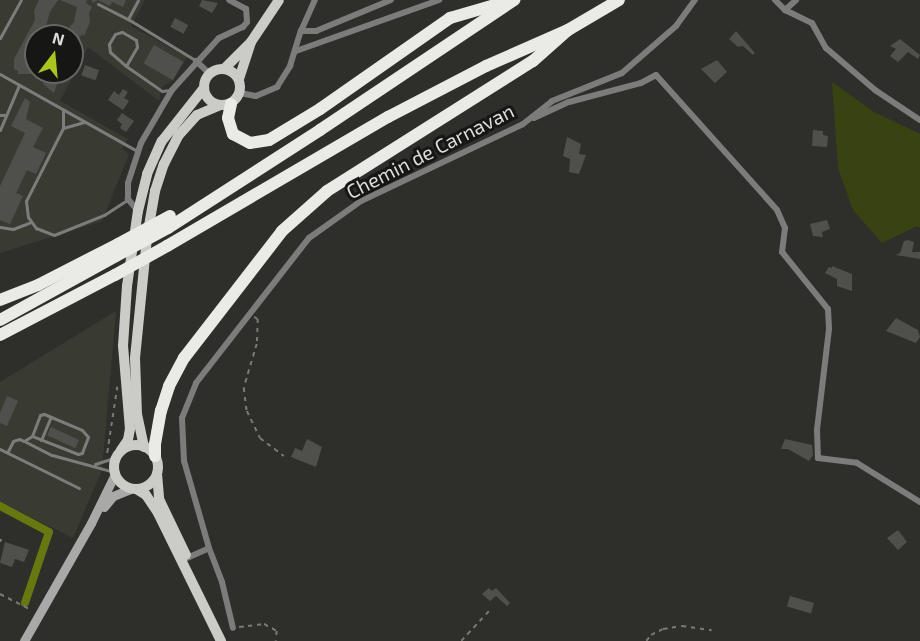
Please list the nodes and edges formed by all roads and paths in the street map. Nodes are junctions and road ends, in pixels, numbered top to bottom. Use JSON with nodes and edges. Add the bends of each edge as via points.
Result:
{"nodes":[{"id":1,"x":21,"y":0,"type":"edge"},
{"id":2,"x":138,"y":0,"type":"edge"},
{"id":3,"x":229,"y":0,"type":"edge"},
{"id":4,"x":279,"y":0,"type":"edge"},
{"id":5,"x":315,"y":0,"type":"edge"},
{"id":6,"x":391,"y":0,"type":"edge"},
{"id":7,"x":439,"y":0,"type":"edge"},
{"id":8,"x":513,"y":0,"type":"edge"},
{"id":9,"x":619,"y":0,"type":"edge"},
{"id":10,"x":695,"y":0,"type":"edge"},
{"id":11,"x":775,"y":0,"type":"edge"},
{"id":12,"x":796,"y":0,"type":"edge"},
{"id":13,"x":98,"y":4,"type":"dead end"},
{"id":14,"x":785,"y":10,"type":"junction"},
{"id":15,"x":128,"y":19,"type":"junction"},
{"id":16,"x":568,"y":30,"type":"junction"},
{"id":17,"x":301,"y":31,"type":"junction"},
{"id":18,"x":0,"y":38,"type":"edge"},
{"id":19,"x":251,"y":42,"type":"junction"},
{"id":20,"x":296,"y":51,"type":"junction"},
{"id":21,"x":196,"y":61,"type":"junction"},
{"id":22,"x":126,"y":66,"type":"junction"},
{"id":23,"x":224,"y":69,"type":"junction"},
{"id":24,"x":0,"y":74,"type":"edge"},
{"id":25,"x":210,"y":74,"type":"junction"},
{"id":26,"x":239,"y":79,"type":"junction"},
{"id":27,"x":19,"y":85,"type":"junction"},
{"id":28,"x":204,"y":88,"type":"junction"},
{"id":29,"x":172,"y":90,"type":"junction"},
{"id":30,"x":240,"y":93,"type":"junction"},
{"id":31,"x":226,"y":104,"type":"junction"},
{"id":32,"x":63,"y":110,"type":"junction"},
{"id":33,"x":0,"y":115,"type":"edge"},
{"id":34,"x":6,"y":115,"type":"junction"},
{"id":35,"x":920,"y":120,"type":"edge"},
{"id":36,"x":85,"y":122,"type":"junction"},
{"id":37,"x":523,"y":124,"type":"junction"},
{"id":38,"x":63,"y":128,"type":"junction"},
{"id":39,"x":0,"y":130,"type":"edge"},
{"id":40,"x":138,"y":151,"type":"junction"},
{"id":41,"x":128,"y":199,"type":"junction"},
{"id":42,"x":138,"y":212,"type":"junction"},
{"id":43,"x":31,"y":222,"type":"junction"},
{"id":44,"x":0,"y":227,"type":"edge"},
{"id":45,"x":117,"y":250,"type":"junction"},
{"id":46,"x":77,"y":296,"type":"junction"},
{"id":47,"x":0,"y":300,"type":"edge"},
{"id":48,"x":248,"y":314,"type":"junction"},
{"id":49,"x":0,"y":320,"type":"edge"},
{"id":50,"x":0,"y":335,"type":"edge"},
{"id":51,"x":0,"y":344,"type":"edge"},
{"id":52,"x":118,"y":380,"type":"dead end"},
{"id":53,"x":51,"y":417,"type":"junction"},
{"id":54,"x":32,"y":436,"type":"junction"},
{"id":55,"x":41,"y":440,"type":"junction"},
{"id":56,"x":24,"y":441,"type":"junction"},
{"id":57,"x":144,"y":447,"type":"junction"},
{"id":58,"x":0,"y":449,"type":"edge"},
{"id":59,"x":8,"y":451,"type":"junction"},
{"id":60,"x":115,"y":454,"type":"junction"},
{"id":61,"x":155,"y":456,"type":"junction"},
{"id":62,"x":284,"y":456,"type":"dead end"},
{"id":63,"x":93,"y":464,"type":"junction"},
{"id":64,"x":114,"y":473,"type":"junction"},
{"id":65,"x":157,"y":474,"type":"junction"},
{"id":66,"x":79,"y":488,"type":"dead end"},
{"id":67,"x":134,"y":489,"type":"junction"},
{"id":68,"x":920,"y":502,"type":"edge"},
{"id":69,"x":91,"y":524,"type":"junction"},
{"id":70,"x":209,"y":548,"type":"junction"},
{"id":71,"x":187,"y":558,"type":"junction"},
{"id":72,"x":0,"y":594,"type":"edge"},
{"id":73,"x":489,"y":611,"type":"dead end"},
{"id":74,"x":40,"y":615,"type":"junction"},
{"id":75,"x":233,"y":628,"type":"joint"},
{"id":76,"x":712,"y":630,"type":"dead end"},
{"id":77,"x":218,"y":636,"type":"edge"},
{"id":78,"x":24,"y":641,"type":"edge"},
{"id":79,"x":276,"y":641,"type":"edge"},
{"id":80,"x":461,"y":641,"type":"edge"},
{"id":81,"x":646,"y":641,"type":"edge"}],
"edges":[{"from":1,"to":18,"type":"lane"},
{"from":2,"to":15,"type":"lane"},
{"from":3,"to":21,"type":"street","via":[[246,9],[247,22],[219,38]]},
{"from":4,"to":19,"type":"main road"},
{"from":5,"to":17,"type":"street"},
{"from":6,"to":17,"type":"street","via":[[316,31]]},
{"from":7,"to":20,"type":"street"},
{"from":8,"to":31,"type":"highway","via":[[450,18],[269,140],[250,143],[233,134]]},
{"from":8,"to":45,"type":"highway","bridge":true,"via":[[330,124]]},
{"from":9,"to":16,"type":"highway"},
{"from":10,"to":37,"type":"street","name":"Chemin de Carnavan","via":[[676,26],[622,73],[552,101]]},
{"from":11,"to":14,"type":"street"},
{"from":12,"to":14,"type":"street"},
{"from":13,"to":15,"type":"lane"},
{"from":14,"to":35,"type":"street","via":[[812,23],[826,48],[875,90]]},
{"from":15,"to":21,"type":"lane"},
{"from":16,"to":46,"type":"highway","bridge":true,"via":[[486,66],[388,117]]},
{"from":16,"to":61,"type":"highway","via":[[533,61],[327,192],[282,231],[184,358],[161,411]]},
{"from":17,"to":20,"type":"street"},
{"from":19,"to":23,"type":"main road"},
{"from":19,"to":26,"type":"main road"},
{"from":20,"to":30,"type":"street","via":[[277,87],[256,96]]},
{"from":21,"to":25,"type":"street"},
{"from":21,"to":29,"type":"street"},
{"from":22,"to":22,"type":"lane","via":[[110,52],[115,34],[122,32],[136,40],[137,47]]},
{"from":22,"to":29,"type":"lane","via":[[162,91]]},
{"from":23,"to":25,"type":"main road"},
{"from":23,"to":26,"type":"main road"},
{"from":24,"to":27,"type":"lane"},
{"from":25,"to":28,"type":"main road"},
{"from":26,"to":30,"type":"main road"},
{"from":27,"to":32,"type":"lane"},
{"from":27,"to":34,"type":"lane"},
{"from":28,"to":31,"type":"main road","via":[[210,100]]},
{"from":28,"to":42,"type":"main road","via":[[162,141],[147,174]]},
{"from":29,"to":40,"type":"street"},
{"from":30,"to":31,"type":"main road"},
{"from":31,"to":57,"type":"main road","via":[[197,115],[179,135],[155,191],[135,358],[137,415]]},
{"from":32,"to":36,"type":"lane"},
{"from":32,"to":38,"type":"lane"},
{"from":33,"to":34,"type":"lane"},
{"from":34,"to":39,"type":"lane"},
{"from":36,"to":38,"type":"lane"},
{"from":36,"to":40,"type":"lane"},
{"from":37,"to":48,"type":"street","name":"Chemin de Carnavan","via":[[361,201],[309,238]]},
{"from":37,"to":68,"type":"street","via":[[569,102],[641,83],[656,75],[777,210],[785,228],[782,252],[828,309],[830,329],[817,430],[818,458],[857,464]]},
{"from":38,"to":43,"type":"lane","via":[[26,201]]},
{"from":40,"to":41,"type":"street","via":[[128,183]]},
{"from":41,"to":42,"type":"street"},
{"from":41,"to":43,"type":"lane","via":[[104,215],[54,235],[42,232]]},
{"from":42,"to":60,"type":"main road","via":[[123,346],[130,429],[128,440]]},
{"from":43,"to":44,"type":"lane","via":[[14,229]]},
{"from":45,"to":47,"type":"highway"},
{"from":45,"to":49,"type":"highway"},
{"from":46,"to":50,"type":"highway"},
{"from":46,"to":51,"type":"highway"},
{"from":48,"to":62,"type":"path","via":[[258,319],[257,344],[244,388],[247,411],[260,438]]},
{"from":48,"to":70,"type":"street","name":"Chemin de Carnavan","via":[[196,383],[182,418],[184,461]]},
{"from":52,"to":60,"type":"path"},
{"from":53,"to":54,"type":"lane","via":[[40,415]]},
{"from":53,"to":55,"type":"lane"},
{"from":53,"to":55,"type":"lane","via":[[82,430],[88,437],[82,453],[72,454]]},
{"from":54,"to":55,"type":"lane"},
{"from":54,"to":56,"type":"lane"},
{"from":56,"to":59,"type":"lane","via":[[13,441]]},
{"from":56,"to":63,"type":"lane","via":[[52,455]]},
{"from":57,"to":60,"type":"main road","via":[[136,445]]},
{"from":57,"to":61,"type":"main road"},
{"from":58,"to":59,"type":"lane"},
{"from":59,"to":66,"type":"lane"},
{"from":60,"to":63,"type":"lane"},
{"from":60,"to":64,"type":"main road"},
{"from":61,"to":65,"type":"main road"},
{"from":63,"to":64,"type":"lane"},
{"from":64,"to":67,"type":"main road","via":[[123,486]]},
{"from":64,"to":69,"type":"main road"},
{"from":65,"to":67,"type":"main road","via":[[146,487]]},
{"from":65,"to":71,"type":"main road","via":[[159,499]]},
{"from":67,"to":69,"type":"main road","via":[[113,496]]},
{"from":67,"to":77,"type":"main road","via":[[146,495],[158,513]]},
{"from":69,"to":74,"type":"main road"},
{"from":70,"to":71,"type":"street"},
{"from":70,"to":75,"type":"street","name":"Chemin de Carnavan"},
{"from":71,"to":77,"type":"main road"},
{"from":72,"to":74,"type":"path"},
{"from":73,"to":80,"type":"path"},
{"from":74,"to":78,"type":"main road"},
{"from":75,"to":79,"type":"path","via":[[264,624],[277,631]]},
{"from":76,"to":81,"type":"path","via":[[682,626],[663,629]]}]}
